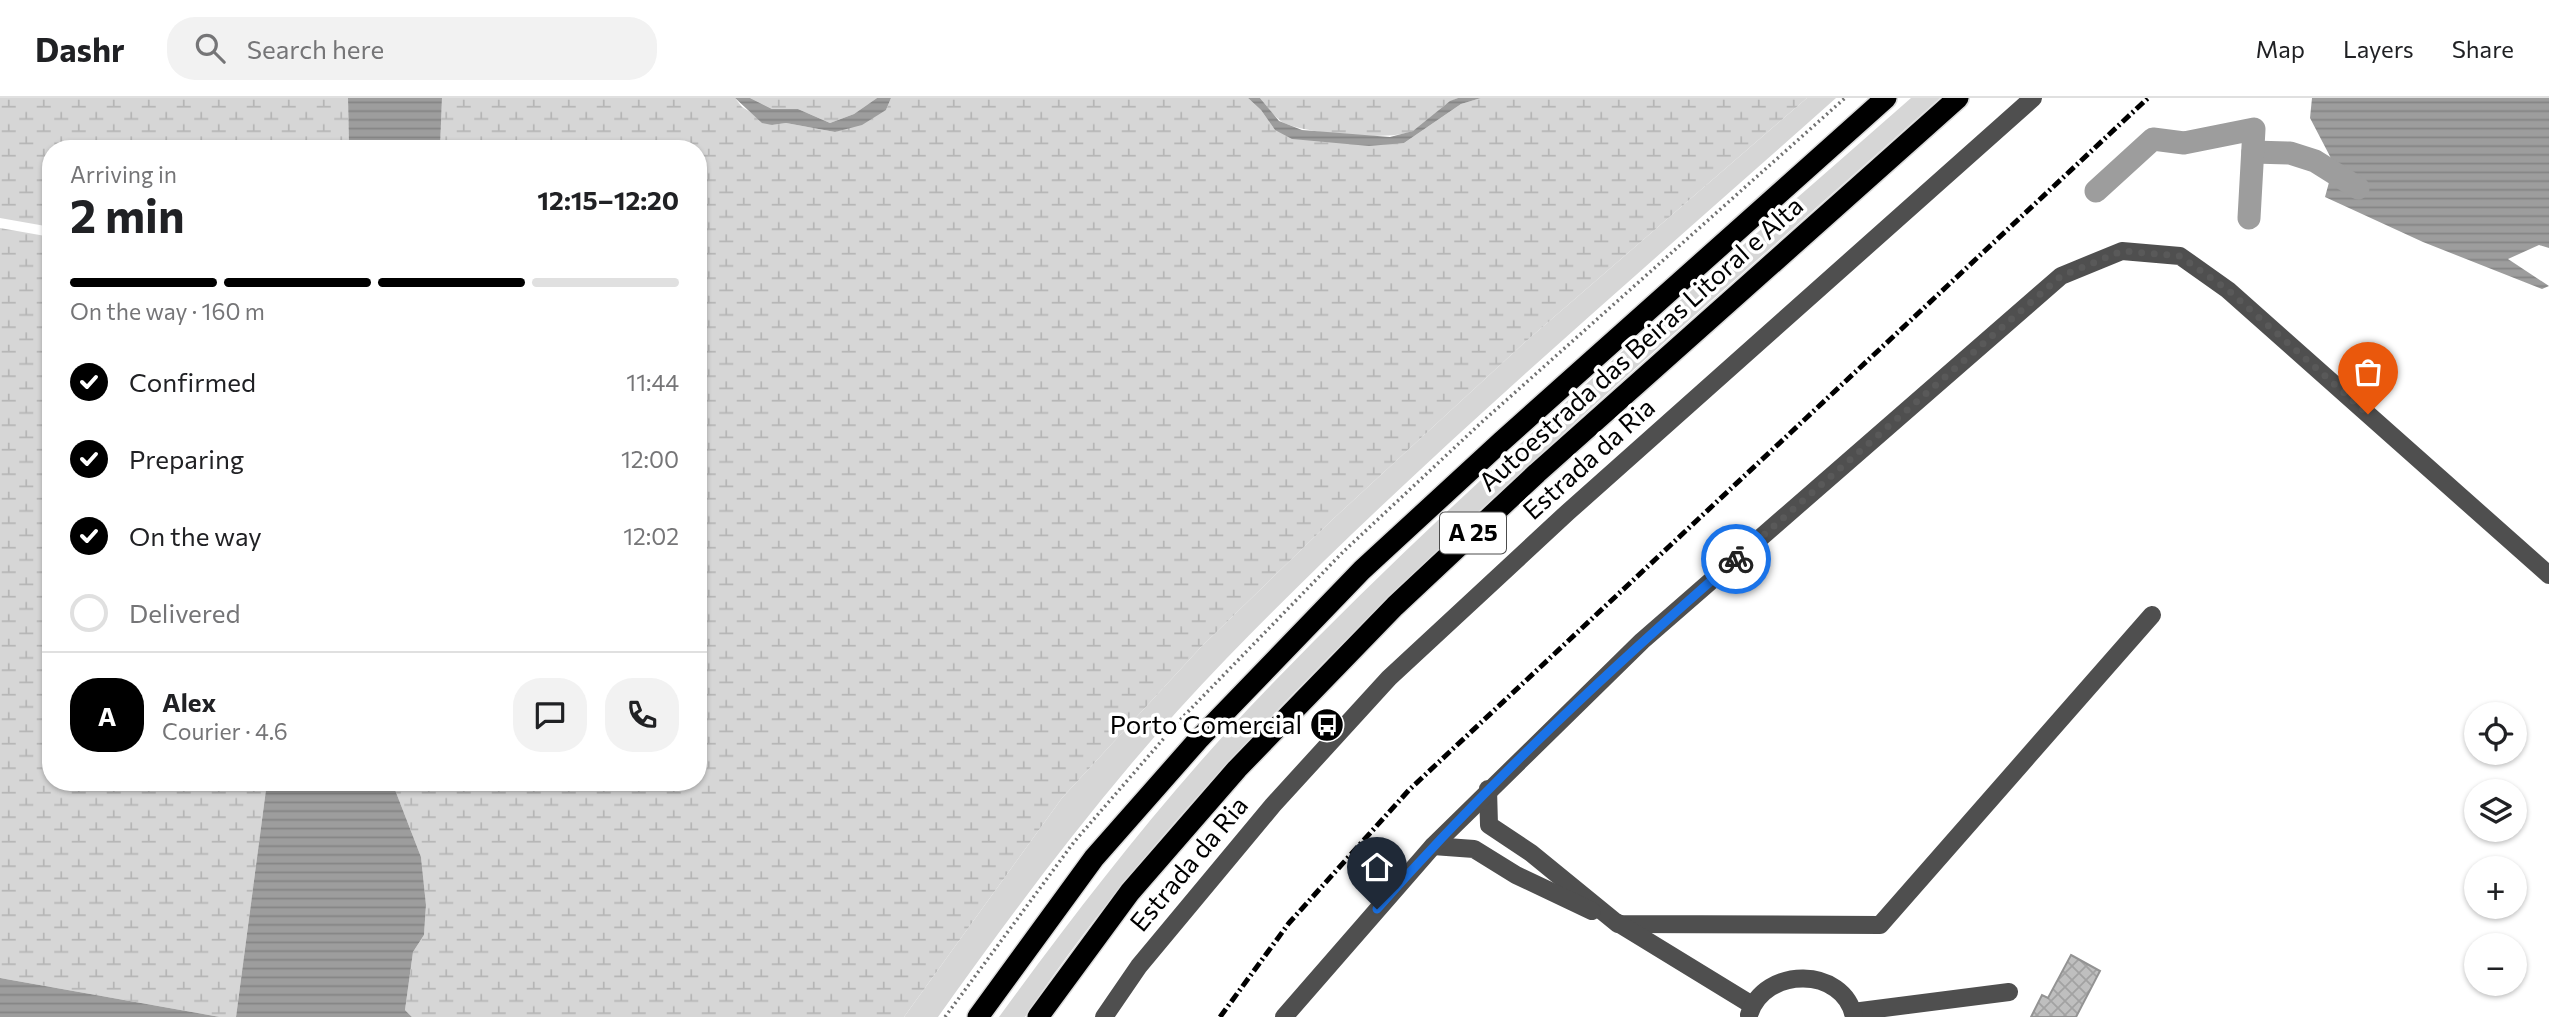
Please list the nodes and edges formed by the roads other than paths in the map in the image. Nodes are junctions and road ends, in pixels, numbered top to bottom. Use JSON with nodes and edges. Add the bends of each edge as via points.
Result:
{"nodes":[{"id":1,"x":1886,"y":98,"type":"edge"},
{"id":2,"x":1958,"y":98,"type":"edge"},
{"id":3,"x":2033,"y":98,"type":"edge"},
{"id":4,"x":2549,"y":575,"type":"edge"},
{"id":5,"x":2152,"y":615,"type":"dead end"},
{"id":6,"x":1488,"y":789,"type":"junction"},
{"id":7,"x":1433,"y":846,"type":"junction"},
{"id":8,"x":1618,"y":923,"type":"junction"},
{"id":9,"x":2009,"y":992,"type":"dead end"},
{"id":10,"x":1750,"y":1011,"type":"edge"},
{"id":11,"x":1853,"y":1014,"type":"edge"},
{"id":12,"x":978,"y":1017,"type":"edge"},
{"id":13,"x":1038,"y":1017,"type":"edge"},
{"id":14,"x":1104,"y":1017,"type":"edge"},
{"id":15,"x":1284,"y":1017,"type":"edge"}],
"edges":[{"from":1,"to":12,"type":"highway","name":"Autoestrada das Beiras Litoral e Alta","number":"A 25","via":[[1362,570],[1198,740],[1102,848]]},
{"from":2,"to":13,"type":"highway","name":"Autoestrada das Beiras Litoral e Alta","number":"A 25","via":[[1536,473],[1395,606],[1228,779],[1130,892]]},
{"from":3,"to":14,"type":"street","name":"Estrada da Ria","via":[[1568,512],[1389,678],[1273,805],[1139,966]]},
{"from":4,"to":6,"type":"street","via":[[2228,290],[2180,256],[2122,251],[2061,276],[1642,641]]},
{"from":5,"to":8,"type":"street","via":[[1880,925]]},
{"from":6,"to":7,"type":"street"},
{"from":6,"to":8,"type":"street","via":[[1489,825]]},
{"from":7,"to":8,"type":"street","via":[[1474,849],[1516,875]]},
{"from":7,"to":15,"type":"street"},
{"from":8,"to":10,"type":"street"},
{"from":9,"to":11,"type":"street"},
{"from":10,"to":11,"type":"street","via":[[1769,987],[1792,978],[1817,979],[1839,991]]}]}
